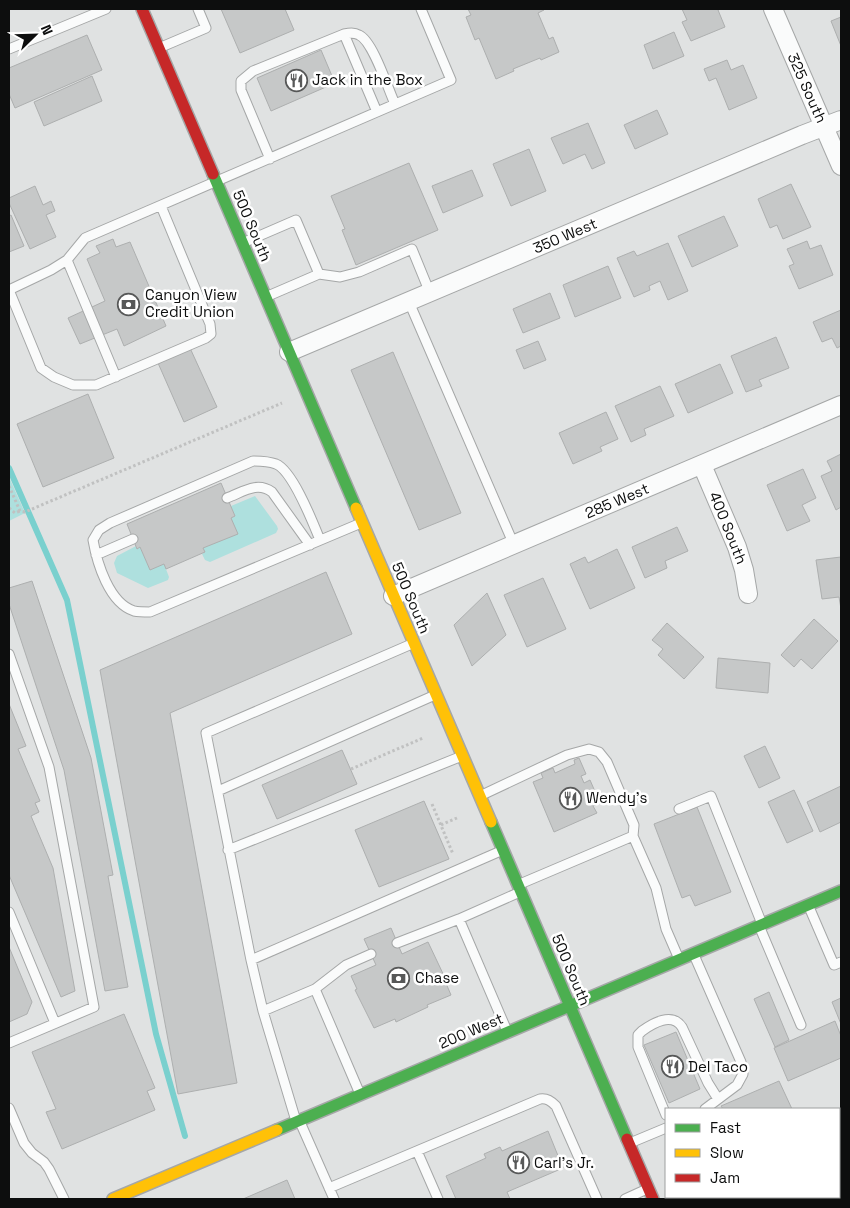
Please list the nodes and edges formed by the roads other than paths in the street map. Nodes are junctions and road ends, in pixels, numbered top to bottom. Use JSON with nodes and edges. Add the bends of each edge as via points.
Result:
{"nodes":[{"id":1,"x":106,"y":9,"type":"edge"},
{"id":2,"x":142,"y":9,"type":"edge"},
{"id":3,"x":198,"y":9,"type":"edge"},
{"id":4,"x":421,"y":9,"type":"edge"},
{"id":5,"x":773,"y":9,"type":"edge"},
{"id":6,"x":344,"y":34,"type":"junction"},
{"id":7,"x":159,"y":48,"type":"junction"},
{"id":8,"x":9,"y":49,"type":"edge"},
{"id":9,"x":395,"y":104,"type":"junction"},
{"id":10,"x":377,"y":112,"type":"junction"},
{"id":11,"x":841,"y":120,"type":"edge"},
{"id":12,"x":824,"y":126,"type":"junction"},
{"id":13,"x":270,"y":159,"type":"junction"},
{"id":14,"x":841,"y":166,"type":"edge"},
{"id":15,"x":216,"y":182,"type":"junction"},
{"id":16,"x":161,"y":206,"type":"junction"},
{"id":17,"x":243,"y":243,"type":"junction"},
{"id":18,"x":67,"y":260,"type":"junction"},
{"id":19,"x":319,"y":274,"type":"junction"},
{"id":20,"x":9,"y":290,"type":"edge"},
{"id":21,"x":430,"y":293,"type":"junction"},
{"id":22,"x":266,"y":297,"type":"junction"},
{"id":23,"x":409,"y":302,"type":"junction"},
{"id":24,"x":289,"y":352,"type":"junction"},
{"id":25,"x":116,"y":377,"type":"junction"},
{"id":26,"x":841,"y":405,"type":"edge"},
{"id":27,"x":702,"y":465,"type":"junction"},
{"id":28,"x":227,"y":498,"type":"dead end"},
{"id":29,"x":362,"y":523,"type":"junction"},
{"id":30,"x":133,"y":539,"type":"dead end"},
{"id":31,"x":320,"y":540,"type":"junction"},
{"id":32,"x":310,"y":545,"type":"junction"},
{"id":33,"x":514,"y":545,"type":"junction"},
{"id":34,"x":96,"y":555,"type":"junction"},
{"id":35,"x":748,"y":594,"type":"dead end"},
{"id":36,"x":394,"y":596,"type":"junction"},
{"id":37,"x":414,"y":643,"type":"junction"},
{"id":38,"x":9,"y":654,"type":"edge"},
{"id":39,"x":436,"y":695,"type":"junction"},
{"id":40,"x":462,"y":756,"type":"junction"},
{"id":41,"x":218,"y":791,"type":"junction"},
{"id":42,"x":479,"y":796,"type":"junction"},
{"id":43,"x":679,"y":809,"type":"dead end"},
{"id":44,"x":633,"y":836,"type":"junction"},
{"id":45,"x":228,"y":850,"type":"junction"},
{"id":46,"x":502,"y":850,"type":"junction"},
{"id":47,"x":519,"y":889,"type":"junction"},
{"id":48,"x":841,"y":891,"type":"edge"},
{"id":49,"x":808,"y":904,"type":"junction"},
{"id":50,"x":9,"y":912,"type":"edge"},
{"id":51,"x":459,"y":919,"type":"junction"},
{"id":52,"x":761,"y":925,"type":"junction"},
{"id":53,"x":397,"y":943,"type":"dead end"},
{"id":54,"x":693,"y":953,"type":"junction"},
{"id":55,"x":371,"y":954,"type":"dead end"},
{"id":56,"x":679,"y":959,"type":"junction"},
{"id":57,"x":251,"y":960,"type":"junction"},
{"id":58,"x":841,"y":962,"type":"edge"},
{"id":59,"x":315,"y":988,"type":"junction"},
{"id":60,"x":569,"y":1006,"type":"junction"},
{"id":61,"x":263,"y":1011,"type":"junction"},
{"id":62,"x":55,"y":1023,"type":"junction"},
{"id":63,"x":801,"y":1025,"type":"dead end"},
{"id":64,"x":508,"y":1032,"type":"junction"},
{"id":65,"x":9,"y":1043,"type":"edge"},
{"id":66,"x":360,"y":1094,"type":"junction"},
{"id":67,"x":718,"y":1100,"type":"junction"},
{"id":68,"x":9,"y":1108,"type":"edge"},
{"id":69,"x":707,"y":1108,"type":"edge"},
{"id":70,"x":665,"y":1113,"type":"edge"},
{"id":71,"x":297,"y":1120,"type":"junction"},
{"id":72,"x":665,"y":1128,"type":"edge"},
{"id":73,"x":629,"y":1143,"type":"junction"},
{"id":74,"x":417,"y":1151,"type":"junction"},
{"id":75,"x":329,"y":1188,"type":"junction"},
{"id":76,"x":651,"y":1194,"type":"edge"},
{"id":77,"x":796,"y":1198,"type":"edge"},
{"id":78,"x":64,"y":1199,"type":"edge"},
{"id":79,"x":113,"y":1199,"type":"edge"},
{"id":80,"x":334,"y":1199,"type":"edge"},
{"id":81,"x":438,"y":1199,"type":"edge"},
{"id":82,"x":596,"y":1199,"type":"edge"},
{"id":83,"x":625,"y":1199,"type":"edge"},
{"id":84,"x":788,"y":1199,"type":"edge"}],
"edges":[{"from":1,"to":8,"type":"lane"},
{"from":2,"to":7,"type":"main road","name":"500 South"},
{"from":3,"to":7,"type":"lane","via":[[206,28]]},
{"from":4,"to":9,"type":"lane","via":[[451,80]]},
{"from":5,"to":12,"type":"street","name":"325 South"},
{"from":6,"to":9,"type":"lane","via":[[359,34],[370,44]]},
{"from":6,"to":10,"type":"lane"},
{"from":6,"to":13,"type":"lane","via":[[253,71],[241,81],[243,99]]},
{"from":7,"to":15,"type":"main road","name":"500 South"},
{"from":9,"to":10,"type":"lane"},
{"from":10,"to":13,"type":"lane"},
{"from":11,"to":12,"type":"street","name":"350 West"},
{"from":12,"to":14,"type":"street","name":"325 South"},
{"from":12,"to":21,"type":"street","name":"350 West"},
{"from":13,"to":15,"type":"lane"},
{"from":15,"to":16,"type":"lane"},
{"from":15,"to":17,"type":"main road","name":"500 South"},
{"from":16,"to":18,"type":"lane","via":[[85,238]]},
{"from":16,"to":25,"type":"lane","via":[[210,324],[211,334]]},
{"from":17,"to":19,"type":"lane","via":[[296,220]]},
{"from":17,"to":22,"type":"main road","name":"500 South"},
{"from":18,"to":20,"type":"lane"},
{"from":18,"to":25,"type":"lane"},
{"from":19,"to":21,"type":"lane","via":[[340,277],[359,272],[412,249]]},
{"from":19,"to":22,"type":"lane"},
{"from":20,"to":25,"type":"lane","via":[[41,368],[73,385],[96,385]]},
{"from":21,"to":23,"type":"street","name":"350 West"},
{"from":22,"to":24,"type":"main road","name":"500 South"},
{"from":23,"to":24,"type":"street","name":"350 West"},
{"from":23,"to":33,"type":"lane"},
{"from":24,"to":29,"type":"main road","name":"500 South"},
{"from":26,"to":27,"type":"street","name":"285 West"},
{"from":27,"to":33,"type":"street","name":"285 West"},
{"from":27,"to":35,"type":"street","name":"400 South","via":[[737,547]]},
{"from":28,"to":32,"type":"lane","via":[[253,487],[267,488]]},
{"from":29,"to":31,"type":"lane"},
{"from":29,"to":36,"type":"main road","name":"500 South"},
{"from":30,"to":34,"type":"lane"},
{"from":31,"to":32,"type":"lane"},
{"from":31,"to":34,"type":"lane","via":[[286,471],[277,464],[253,461],[110,523],[99,530],[93,540]]},
{"from":32,"to":34,"type":"lane","via":[[150,612],[134,611],[120,602],[108,587]]},
{"from":33,"to":36,"type":"street","name":"285 West"},
{"from":36,"to":37,"type":"main road","name":"500 South"},
{"from":37,"to":39,"type":"main road","name":"500 South"},
{"from":37,"to":41,"type":"lane","via":[[206,733]]},
{"from":38,"to":62,"type":"lane","via":[[49,767],[94,1006]]},
{"from":39,"to":40,"type":"main road","name":"500 South"},
{"from":39,"to":41,"type":"lane"},
{"from":40,"to":42,"type":"main road","name":"500 South"},
{"from":40,"to":45,"type":"lane"},
{"from":41,"to":45,"type":"lane"},
{"from":42,"to":44,"type":"lane","via":[[567,755],[589,749],[599,752],[607,762],[634,825]]},
{"from":42,"to":46,"type":"main road","name":"500 South"},
{"from":43,"to":52,"type":"lane","via":[[712,796]]},
{"from":44,"to":47,"type":"lane"},
{"from":44,"to":56,"type":"lane","via":[[656,888],[666,929]]},
{"from":45,"to":57,"type":"lane"},
{"from":46,"to":47,"type":"main road","name":"500 South"},
{"from":46,"to":57,"type":"lane"},
{"from":47,"to":51,"type":"lane"},
{"from":47,"to":60,"type":"main road","name":"500 South"},
{"from":48,"to":49,"type":"main road","name":"200 West"},
{"from":49,"to":52,"type":"main road","name":"200 West"},
{"from":49,"to":58,"type":"lane","via":[[834,965]]},
{"from":50,"to":62,"type":"lane"},
{"from":51,"to":53,"type":"lane"},
{"from":51,"to":64,"type":"lane"},
{"from":52,"to":54,"type":"main road","name":"200 West"},
{"from":52,"to":63,"type":"lane"},
{"from":54,"to":56,"type":"main road","name":"200 West"},
{"from":54,"to":67,"type":"lane","via":[[741,1062],[743,1074],[737,1085]]},
{"from":55,"to":59,"type":"lane","via":[[346,965]]},
{"from":56,"to":60,"type":"main road","name":"200 West"},
{"from":57,"to":61,"type":"lane"},
{"from":59,"to":61,"type":"lane"},
{"from":59,"to":66,"type":"lane"},
{"from":60,"to":64,"type":"main road","name":"200 West"},
{"from":60,"to":73,"type":"main road","name":"500 South"},
{"from":61,"to":71,"type":"lane"},
{"from":62,"to":65,"type":"lane"},
{"from":64,"to":66,"type":"main road","name":"200 West"},
{"from":66,"to":71,"type":"main road","name":"200 West"},
{"from":67,"to":69,"type":"lane"},
{"from":67,"to":70,"type":"lane","via":[[682,1026],[676,1020],[665,1019],[642,1031],[637,1041]]},
{"from":68,"to":78,"type":"lane","via":[[24,1143],[49,1169]]},
{"from":71,"to":75,"type":"lane"},
{"from":71,"to":79,"type":"main road","name":"200 West"},
{"from":72,"to":73,"type":"lane"},
{"from":73,"to":76,"type":"main road","name":"500 South"},
{"from":74,"to":75,"type":"lane"},
{"from":74,"to":81,"type":"lane"},
{"from":74,"to":82,"type":"lane","via":[[546,1099],[556,1106]]},
{"from":75,"to":80,"type":"lane"},
{"from":76,"to":83,"type":"lane"},
{"from":77,"to":84,"type":"lane"}]}
